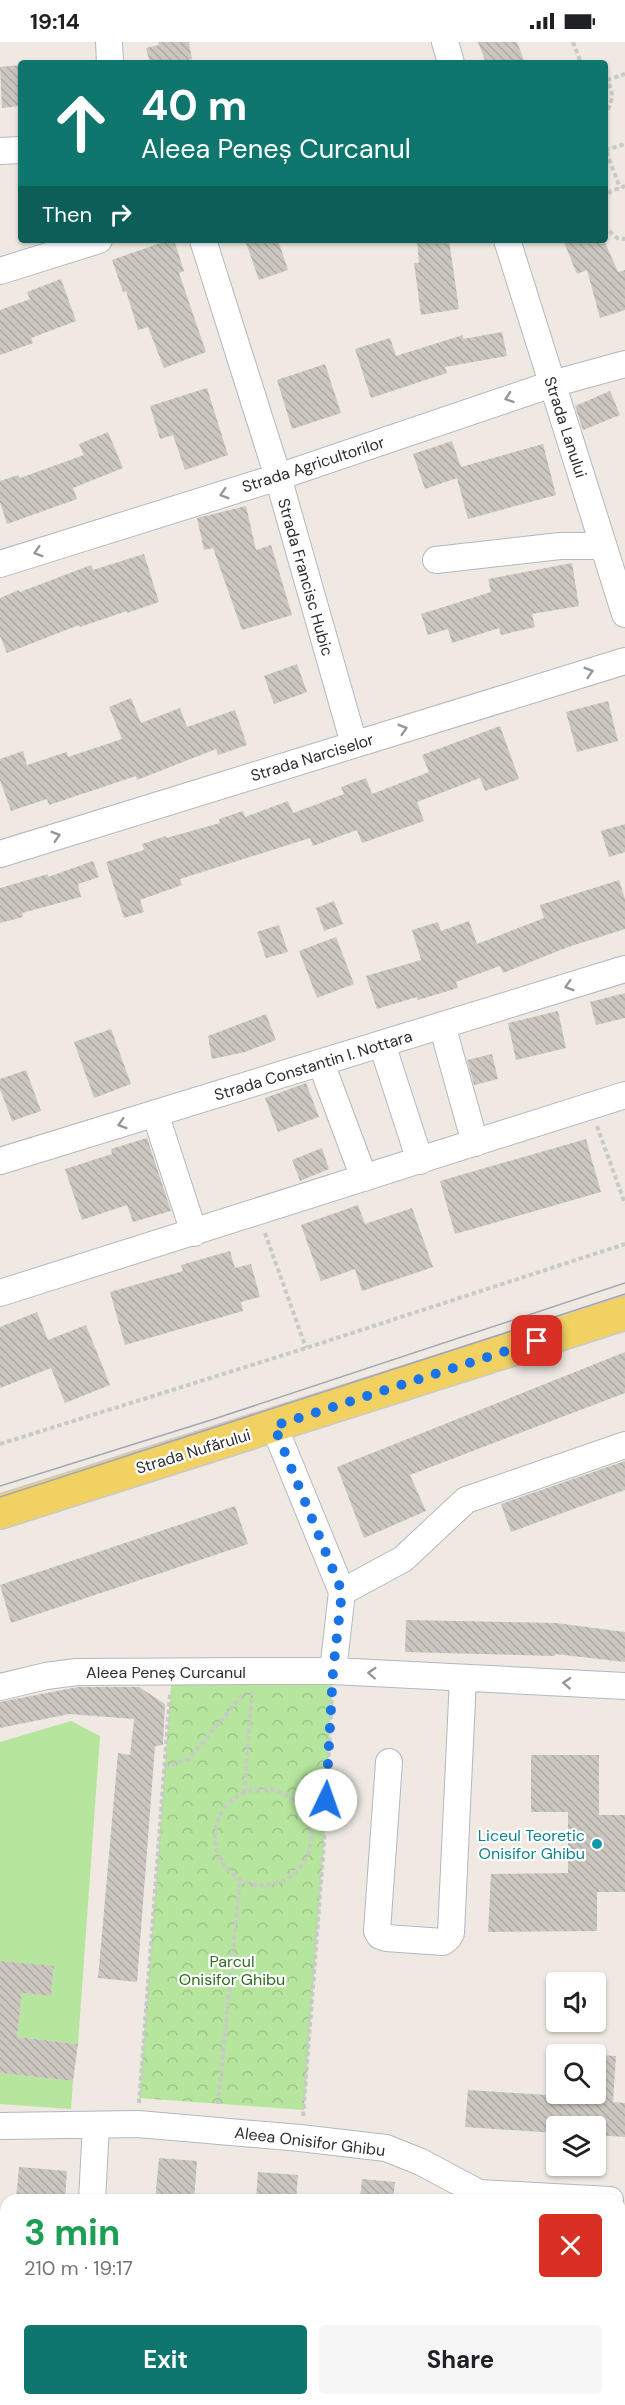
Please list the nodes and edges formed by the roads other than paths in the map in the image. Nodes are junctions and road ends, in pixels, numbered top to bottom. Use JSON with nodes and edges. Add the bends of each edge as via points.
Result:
{"nodes":[{"id":1,"x":109,"y":42,"type":"edge"},
{"id":2,"x":444,"y":42,"type":"edge"},
{"id":3,"x":110,"y":60,"type":"edge"},
{"id":4,"x":450,"y":60,"type":"edge"},
{"id":5,"x":18,"y":150,"type":"edge"},
{"id":6,"x":0,"y":151,"type":"edge"},
{"id":7,"x":89,"y":243,"type":"edge"},
{"id":8,"x":204,"y":243,"type":"edge"},
{"id":9,"x":508,"y":243,"type":"edge"},
{"id":10,"x":0,"y":271,"type":"edge"},
{"id":11,"x":625,"y":364,"type":"edge"},
{"id":12,"x":552,"y":384,"type":"junction"},
{"id":13,"x":278,"y":477,"type":"junction"},
{"id":14,"x":603,"y":546,"type":"junction"},
{"id":15,"x":436,"y":560,"type":"dead end"},
{"id":16,"x":0,"y":564,"type":"edge"},
{"id":17,"x":625,"y":614,"type":"edge"},
{"id":18,"x":625,"y":661,"type":"edge"},
{"id":19,"x":354,"y":744,"type":"junction"},
{"id":20,"x":0,"y":854,"type":"edge"},
{"id":21,"x":625,"y":969,"type":"edge"},
{"id":22,"x":442,"y":1025,"type":"junction"},
{"id":23,"x":382,"y":1044,"type":"junction"},
{"id":24,"x":321,"y":1063,"type":"junction"},
{"id":25,"x":625,"y":1095,"type":"edge"},
{"id":26,"x":156,"y":1113,"type":"junction"},
{"id":27,"x":475,"y":1143,"type":"junction"},
{"id":28,"x":0,"y":1161,"type":"edge"},
{"id":29,"x":420,"y":1161,"type":"junction"},
{"id":30,"x":364,"y":1178,"type":"junction"},
{"id":31,"x":194,"y":1233,"type":"junction"},
{"id":32,"x":0,"y":1293,"type":"edge"},
{"id":33,"x":625,"y":1313,"type":"edge"},
{"id":34,"x":274,"y":1426,"type":"junction"},
{"id":35,"x":625,"y":1445,"type":"edge"},
{"id":36,"x":0,"y":1512,"type":"edge"},
{"id":37,"x":342,"y":1592,"type":"junction"},
{"id":38,"x":333,"y":1671,"type":"junction"},
{"id":39,"x":463,"y":1678,"type":"junction"},
{"id":40,"x":625,"y":1686,"type":"edge"},
{"id":41,"x":0,"y":1688,"type":"edge"},
{"id":42,"x":389,"y":1762,"type":"dead end"},
{"id":43,"x":0,"y":2126,"type":"edge"},
{"id":44,"x":96,"y":2126,"type":"junction"},
{"id":45,"x":92,"y":2194,"type":"edge"},
{"id":46,"x":498,"y":2194,"type":"edge"}],
"edges":[{"from":1,"to":3,"type":"street"},
{"from":2,"to":4,"type":"street"},
{"from":5,"to":6,"type":"street"},
{"from":7,"to":10,"type":"street"},
{"from":8,"to":13,"type":"street","name":"Strada Francisc Hubic"},
{"from":9,"to":12,"type":"street","name":"Strada Lanului"},
{"from":11,"to":12,"type":"street","name":"Strada Agricultorilor"},
{"from":12,"to":13,"type":"street","name":"Strada Agricultorilor","one_way":true},
{"from":12,"to":14,"type":"street","name":"Strada Lanului"},
{"from":13,"to":16,"type":"street","name":"Strada Agricultorilor","one_way":true},
{"from":13,"to":19,"type":"street","name":"Strada Francisc Hubic"},
{"from":14,"to":15,"type":"street","via":[[560,546]]},
{"from":14,"to":17,"type":"street","name":"Strada Lanului"},
{"from":19,"to":18,"type":"street","name":"Strada Narciselor","one_way":true},
{"from":20,"to":19,"type":"street","name":"Strada Narciselor","one_way":true},
{"from":21,"to":22,"type":"street","name":"Strada Constantin I. Nottara","one_way":true},
{"from":22,"to":23,"type":"street","name":"Strada Constantin I. Nottara"},
{"from":22,"to":27,"type":"street"},
{"from":23,"to":24,"type":"street","name":"Strada Constantin I. Nottara"},
{"from":23,"to":29,"type":"street"},
{"from":24,"to":26,"type":"street","name":"Strada Constantin I. Nottara"},
{"from":24,"to":30,"type":"street"},
{"from":25,"to":27,"type":"street"},
{"from":26,"to":28,"type":"street","name":"Strada Constantin I. Nottara","one_way":true},
{"from":26,"to":31,"type":"street"},
{"from":27,"to":29,"type":"street"},
{"from":29,"to":30,"type":"street"},
{"from":30,"to":31,"type":"street"},
{"from":31,"to":32,"type":"street"},
{"from":33,"to":34,"type":"main road","name":"Strada Nufărului"},
{"from":34,"to":36,"type":"main road","name":"Strada Nufărului"},
{"from":34,"to":37,"type":"street"},
{"from":35,"to":37,"type":"street","via":[[466,1500],[403,1559]]},
{"from":37,"to":38,"type":"street"},
{"from":39,"to":38,"type":"street","name":"Aleea Peneș Curcanul","one_way":true},
{"from":38,"to":41,"type":"street","name":"Aleea Peneș Curcanul","via":[[77,1672]]},
{"from":40,"to":39,"type":"street","name":"Aleea Peneș Curcanul","one_way":true},
{"from":39,"to":42,"type":"street","via":[[451,1933],[443,1942],[386,1938],[377,1931]]},
{"from":43,"to":44,"type":"street","name":"Aleea Onisifor Ghibu"},
{"from":44,"to":45,"type":"street"},
{"from":44,"to":46,"type":"street","name":"Aleea Onisifor Ghibu","via":[[138,2124],[386,2148],[479,2193]]}]}
